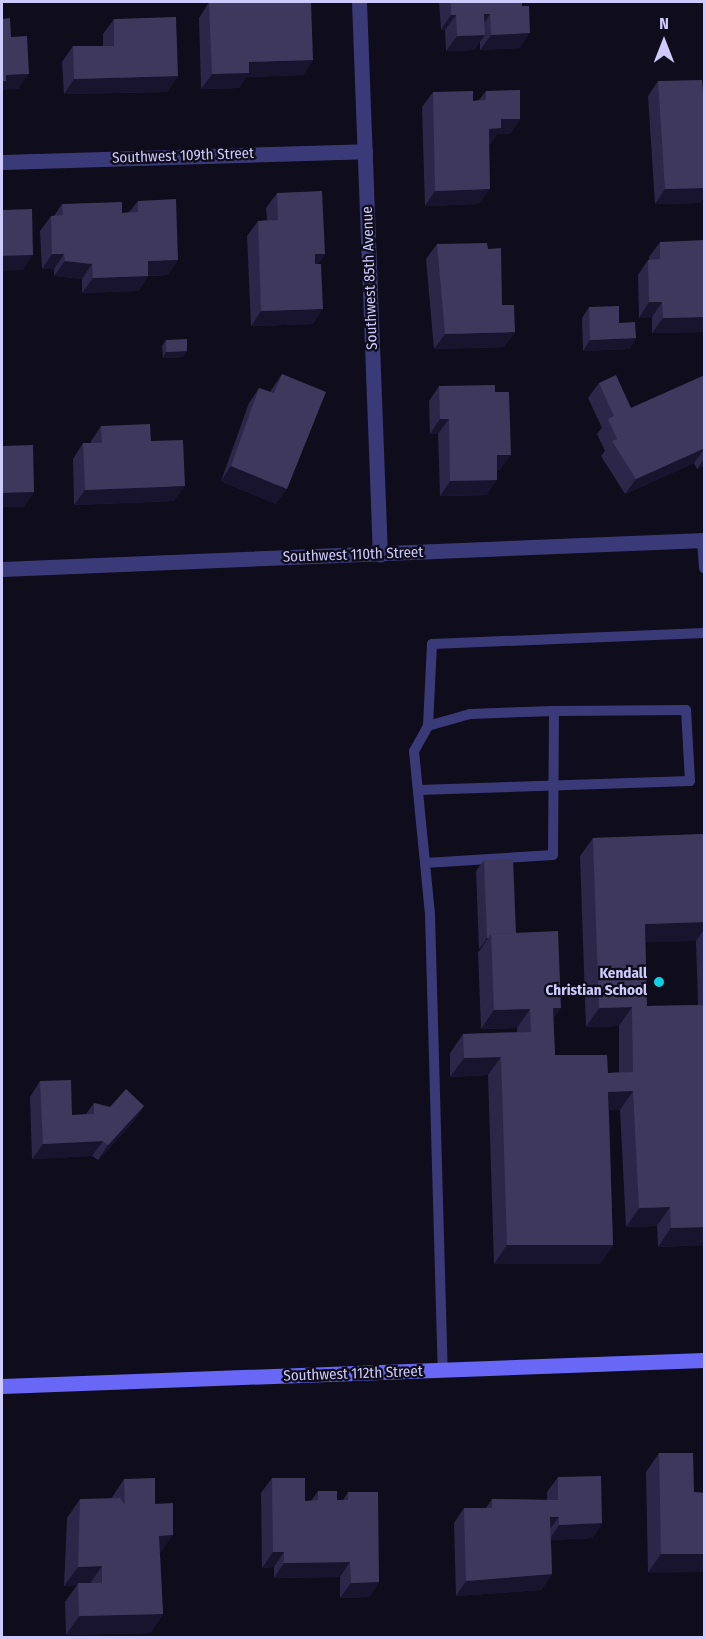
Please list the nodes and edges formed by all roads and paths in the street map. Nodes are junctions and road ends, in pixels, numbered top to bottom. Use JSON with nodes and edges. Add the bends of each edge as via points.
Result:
{"nodes":[{"id":1,"x":359,"y":2,"type":"edge"},
{"id":2,"x":365,"y":151,"type":"junction"},
{"id":3,"x":2,"y":162,"type":"edge"},
{"id":4,"x":703,"y":540,"type":"edge"},
{"id":5,"x":380,"y":555,"type":"junction"},
{"id":6,"x":2,"y":568,"type":"edge"},
{"id":7,"x":705,"y":568,"type":"edge"},
{"id":8,"x":705,"y":633,"type":"edge"},
{"id":9,"x":554,"y":711,"type":"junction"},
{"id":10,"x":428,"y":726,"type":"junction"},
{"id":11,"x":555,"y":786,"type":"junction"},
{"id":12,"x":418,"y":790,"type":"junction"},
{"id":13,"x":425,"y":863,"type":"junction"},
{"id":14,"x":705,"y":1360,"type":"edge"},
{"id":15,"x":443,"y":1370,"type":"junction"},
{"id":16,"x":2,"y":1386,"type":"edge"}],
"edges":[{"from":1,"to":2,"type":"street","name":"Southwest 85th Avenue"},
{"from":2,"to":3,"type":"street","name":"Southwest 109th Street"},
{"from":2,"to":5,"type":"street","name":"Southwest 85th Avenue"},
{"from":4,"to":5,"type":"street","name":"Southwest 110th Street"},
{"from":4,"to":7,"type":"lane"},
{"from":5,"to":6,"type":"street","name":"Southwest 110th Street"},
{"from":8,"to":10,"type":"lane","via":[[432,644]]},
{"from":9,"to":10,"type":"lane","via":[[470,714]]},
{"from":9,"to":11,"type":"lane"},
{"from":9,"to":11,"type":"lane","via":[[686,710],[690,781]]},
{"from":10,"to":12,"type":"lane","via":[[414,751]]},
{"from":11,"to":12,"type":"lane"},
{"from":11,"to":13,"type":"lane","via":[[553,855]]},
{"from":12,"to":13,"type":"lane"},
{"from":13,"to":15,"type":"lane"},
{"from":14,"to":15,"type":"main road","name":"Southwest 112th Street"},
{"from":15,"to":16,"type":"main road","name":"Southwest 112th Street"}]}
